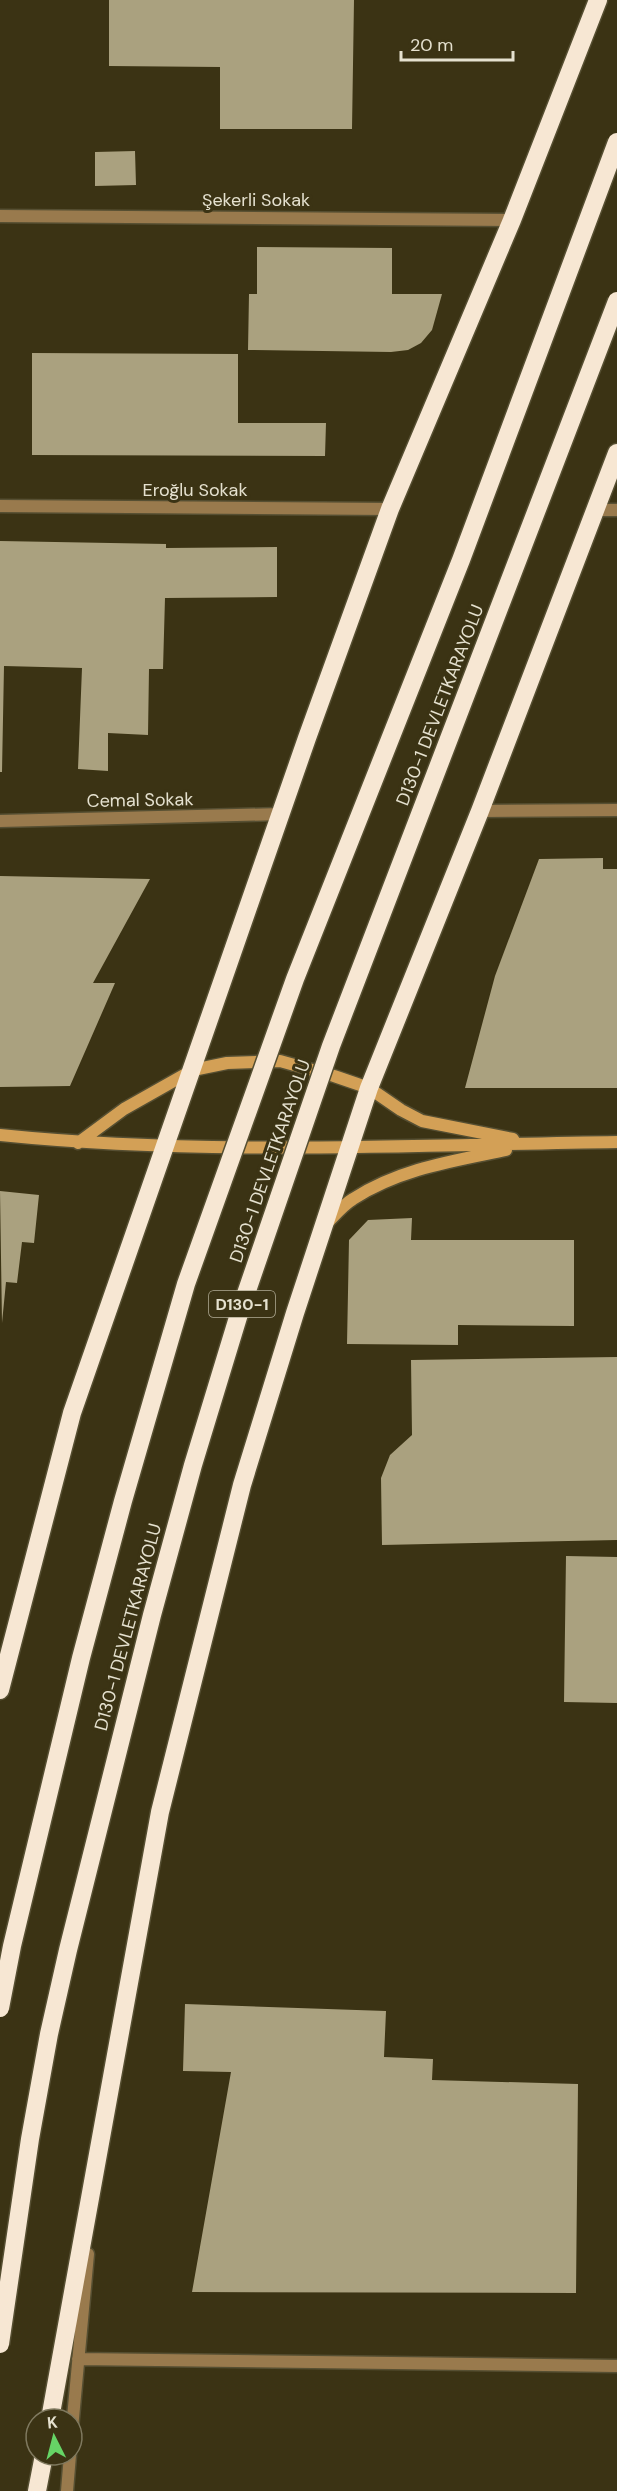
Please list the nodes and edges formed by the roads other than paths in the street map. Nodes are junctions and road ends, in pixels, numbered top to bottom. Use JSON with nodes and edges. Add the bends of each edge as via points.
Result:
{"nodes":[{"id":1,"x":598,"y":0,"type":"edge"},
{"id":2,"x":617,"y":142,"type":"edge"},
{"id":3,"x":0,"y":216,"type":"edge"},
{"id":4,"x":512,"y":220,"type":"junction"},
{"id":5,"x":617,"y":301,"type":"edge"},
{"id":6,"x":617,"y":453,"type":"edge"},
{"id":7,"x":0,"y":506,"type":"edge"},
{"id":8,"x":390,"y":509,"type":"junction"},
{"id":9,"x":594,"y":510,"type":"junction"},
{"id":10,"x":617,"y":510,"type":"edge"},
{"id":11,"x":617,"y":810,"type":"edge"},
{"id":12,"x":480,"y":811,"type":"junction"},
{"id":13,"x":281,"y":814,"type":"junction"},
{"id":14,"x":0,"y":821,"type":"edge"},
{"id":15,"x":193,"y":1070,"type":"junction"},
{"id":16,"x":369,"y":1088,"type":"junction"},
{"id":17,"x":0,"y":1135,"type":"edge"},
{"id":18,"x":617,"y":1142,"type":"edge"},
{"id":19,"x":78,"y":1143,"type":"junction"},
{"id":20,"x":539,"y":1143,"type":"junction"},
{"id":21,"x":166,"y":1147,"type":"junction"},
{"id":22,"x":351,"y":1148,"type":"junction"},
{"id":23,"x":323,"y":1226,"type":"junction"},
{"id":24,"x":0,"y":1690,"type":"edge"},
{"id":25,"x":0,"y":2008,"type":"edge"},
{"id":26,"x":97,"y":2160,"type":"junction"},
{"id":27,"x":0,"y":2344,"type":"edge"},
{"id":28,"x":78,"y":2359,"type":"junction"},
{"id":29,"x":617,"y":2366,"type":"edge"},
{"id":30,"x":52,"y":2407,"type":"edge"},
{"id":31,"x":74,"y":2407,"type":"edge"},
{"id":32,"x":42,"y":2467,"type":"edge"},
{"id":33,"x":69,"y":2467,"type":"edge"},
{"id":34,"x":37,"y":2491,"type":"edge"},
{"id":35,"x":67,"y":2491,"type":"edge"}],
"edges":[{"from":1,"to":4,"type":"highway"},
{"from":2,"to":25,"type":"highway","name":"D130-1 DEVLETKARAYOLU","number":"D130-1","bridge":true,"via":[[461,560],[295,979],[186,1284],[84,1647]]},
{"from":3,"to":4,"type":"street","name":"Şekerli Sokak"},
{"from":4,"to":8,"type":"highway"},
{"from":5,"to":27,"type":"highway","name":"D130-1 DEVLETKARAYOLU","number":"D130-1","bridge":true,"via":[[332,1046],[229,1346],[152,1614],[65,1961],[30,2139]]},
{"from":6,"to":9,"type":"highway"},
{"from":7,"to":8,"type":"street","name":"Eroğlu Sokak"},
{"from":8,"to":13,"type":"highway"},
{"from":9,"to":10,"type":"street"},
{"from":9,"to":12,"type":"highway"},
{"from":11,"to":12,"type":"street"},
{"from":12,"to":16,"type":"highway"},
{"from":13,"to":14,"type":"street","name":"Cemal Sokak"},
{"from":13,"to":15,"type":"highway"},
{"from":15,"to":16,"type":"street","via":[[280,1061]]},
{"from":15,"to":19,"type":"street","via":[[124,1109]]},
{"from":15,"to":21,"type":"highway"},
{"from":16,"to":20,"type":"street","via":[[423,1121]]},
{"from":16,"to":22,"type":"highway"},
{"from":17,"to":19,"type":"street"},
{"from":18,"to":20,"type":"street"},
{"from":19,"to":21,"type":"street"},
{"from":20,"to":22,"type":"street"},
{"from":20,"to":23,"type":"street","via":[[430,1166],[389,1180],[351,1200]]},
{"from":21,"to":22,"type":"street"},
{"from":21,"to":24,"type":"highway","via":[[72,1413]]},
{"from":22,"to":23,"type":"highway"},
{"from":23,"to":26,"type":"highway","via":[[242,1485],[159,1812]]},
{"from":26,"to":28,"type":"street"},
{"from":26,"to":30,"type":"highway"},
{"from":28,"to":29,"type":"street"},
{"from":28,"to":31,"type":"street"},
{"from":32,"to":34,"type":"highway"},
{"from":33,"to":35,"type":"street"}]}
